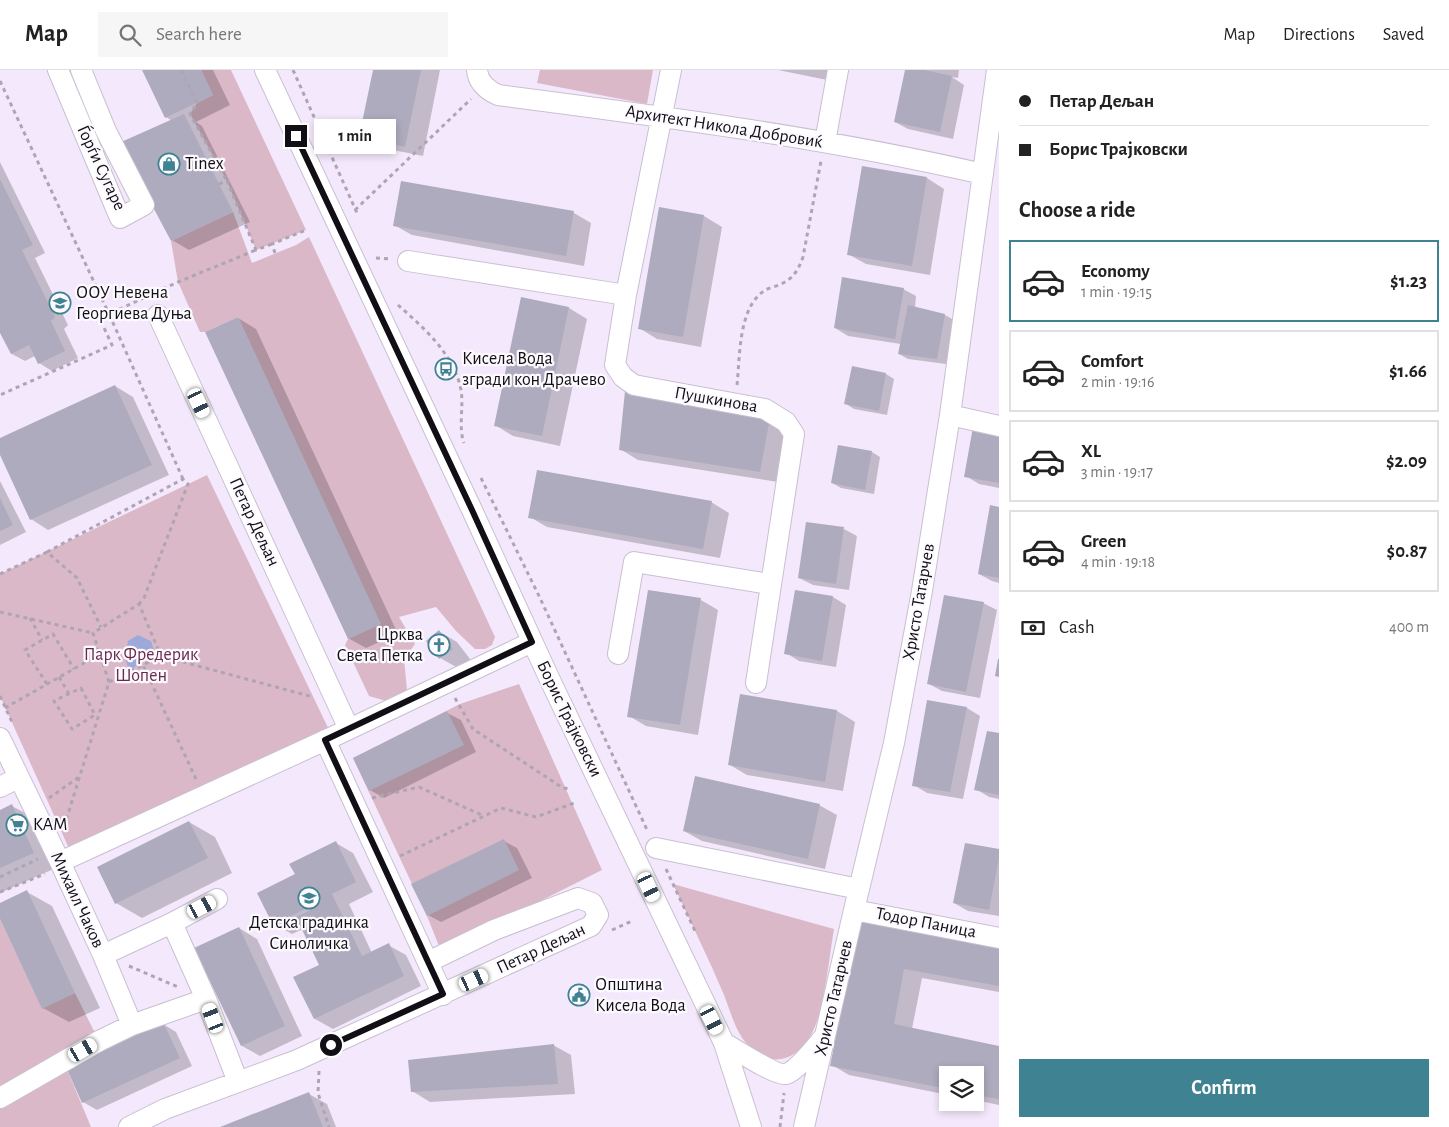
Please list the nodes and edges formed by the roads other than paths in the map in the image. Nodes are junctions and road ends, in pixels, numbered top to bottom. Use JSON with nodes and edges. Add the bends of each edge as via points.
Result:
{"nodes":[{"id":1,"x":58,"y":70,"type":"edge"},
{"id":2,"x":81,"y":70,"type":"edge"},
{"id":3,"x":265,"y":70,"type":"edge"},
{"id":4,"x":671,"y":70,"type":"edge"},
{"id":5,"x":838,"y":70,"type":"edge"},
{"id":6,"x":997,"y":70,"type":"edge"},
{"id":7,"x":481,"y":78,"type":"edge"},
{"id":8,"x":662,"y":116,"type":"junction"},
{"id":9,"x":825,"y":142,"type":"junction"},
{"id":10,"x":983,"y":174,"type":"junction"},
{"id":11,"x":408,"y":261,"type":"dead end"},
{"id":12,"x":626,"y":295,"type":"junction"},
{"id":13,"x":158,"y":315,"type":"dead end"},
{"id":14,"x":950,"y":416,"type":"junction"},
{"id":15,"x":999,"y":426,"type":"edge"},
{"id":16,"x":770,"y":584,"type":"junction"},
{"id":17,"x":532,"y":642,"type":"junction"},
{"id":18,"x":618,"y":654,"type":"dead end"},
{"id":19,"x":756,"y":683,"type":"dead end"},
{"id":20,"x":349,"y":729,"type":"junction"},
{"id":21,"x":0,"y":738,"type":"edge"},
{"id":22,"x":325,"y":740,"type":"junction"},
{"id":23,"x":18,"y":778,"type":"junction"},
{"id":24,"x":0,"y":787,"type":"edge"},
{"id":25,"x":656,"y":848,"type":"dead end"},
{"id":26,"x":58,"y":858,"type":"junction"},
{"id":27,"x":859,"y":889,"type":"junction"},
{"id":28,"x":217,"y":899,"type":"dead end"},
{"id":29,"x":854,"y":910,"type":"junction"},
{"id":30,"x":172,"y":923,"type":"junction"},
{"id":31,"x":999,"y":938,"type":"edge"},
{"id":32,"x":103,"y":955,"type":"junction"},
{"id":33,"x":428,"y":962,"type":"junction"},
{"id":34,"x":443,"y":994,"type":"junction"},
{"id":35,"x":206,"y":999,"type":"junction"},
{"id":36,"x":132,"y":1025,"type":"junction"},
{"id":37,"x":826,"y":1035,"type":"junction"},
{"id":38,"x":724,"y":1043,"type":"junction"},
{"id":39,"x":238,"y":1082,"type":"junction"},
{"id":40,"x":0,"y":1098,"type":"edge"},
{"id":41,"x":807,"y":1126,"type":"edge"},
{"id":42,"x":129,"y":1127,"type":"edge"},
{"id":43,"x":751,"y":1127,"type":"edge"}],
"edges":[{"from":1,"to":2,"type":"street","name":"Ѓорѓи Сугаре","via":[[120,218],[144,205],[106,131]]},
{"from":3,"to":17,"type":"street","name":"Борис Трајковски"},
{"from":4,"to":8,"type":"street","name":"Пушкинова"},
{"from":5,"to":9,"type":"street"},
{"from":6,"to":10,"type":"street","name":"Христо Татарчев"},
{"from":7,"to":8,"type":"street","name":"Архитект Никола Добровиќ","via":[[498,95]]},
{"from":8,"to":9,"type":"street","name":"Архитект Никола Добровиќ"},
{"from":8,"to":12,"type":"street","name":"Пушкинова"},
{"from":9,"to":10,"type":"street","name":"Архитект Никола Добровиќ"},
{"from":10,"to":14,"type":"street","name":"Христо Татарчев"},
{"from":11,"to":12,"type":"street"},
{"from":12,"to":16,"type":"street","name":"Пушкинова","via":[[615,365],[623,377],[634,385],[765,408],[786,422],[794,434]]},
{"from":13,"to":20,"type":"street","name":"Петар Дељан"},
{"from":14,"to":15,"type":"street"},
{"from":14,"to":27,"type":"street","name":"Христо Татарчев","via":[[894,743]]},
{"from":16,"to":18,"type":"street","via":[[634,562]]},
{"from":16,"to":19,"type":"street","name":"Пушкинова"},
{"from":17,"to":20,"type":"street"},
{"from":17,"to":38,"type":"street","name":"Борис Трајковски"},
{"from":20,"to":22,"type":"street"},
{"from":21,"to":23,"type":"street","name":"Михаил Чаков"},
{"from":22,"to":26,"type":"street"},
{"from":22,"to":33,"type":"street"},
{"from":23,"to":24,"type":"street"},
{"from":23,"to":26,"type":"street","name":"Михаил Чаков"},
{"from":25,"to":27,"type":"street"},
{"from":26,"to":32,"type":"street","name":"Михаил Чаков"},
{"from":27,"to":29,"type":"street","name":"Христо Татарчев"},
{"from":28,"to":30,"type":"street"},
{"from":29,"to":31,"type":"street","name":"Тодор Паница"},
{"from":29,"to":37,"type":"street","name":"Христо Татарчев"},
{"from":30,"to":32,"type":"street"},
{"from":30,"to":35,"type":"street"},
{"from":32,"to":36,"type":"street","name":"Михаил Чаков"},
{"from":33,"to":34,"type":"street"},
{"from":33,"to":34,"type":"street","name":"Петар Дељан","via":[[494,930],[578,898],[592,902],[598,915],[591,926]]},
{"from":34,"to":39,"type":"street","name":"Петар Дељан","via":[[315,1052]]},
{"from":35,"to":36,"type":"street"},
{"from":35,"to":39,"type":"street"},
{"from":36,"to":40,"type":"street"},
{"from":37,"to":38,"type":"street","via":[[786,1074],[775,1072]]},
{"from":37,"to":41,"type":"street","name":"Христо Татарчев"},
{"from":38,"to":43,"type":"street","name":"Борис Трајковски"},
{"from":39,"to":42,"type":"street","name":"Петар Дељан","via":[[165,1109]]}]}
